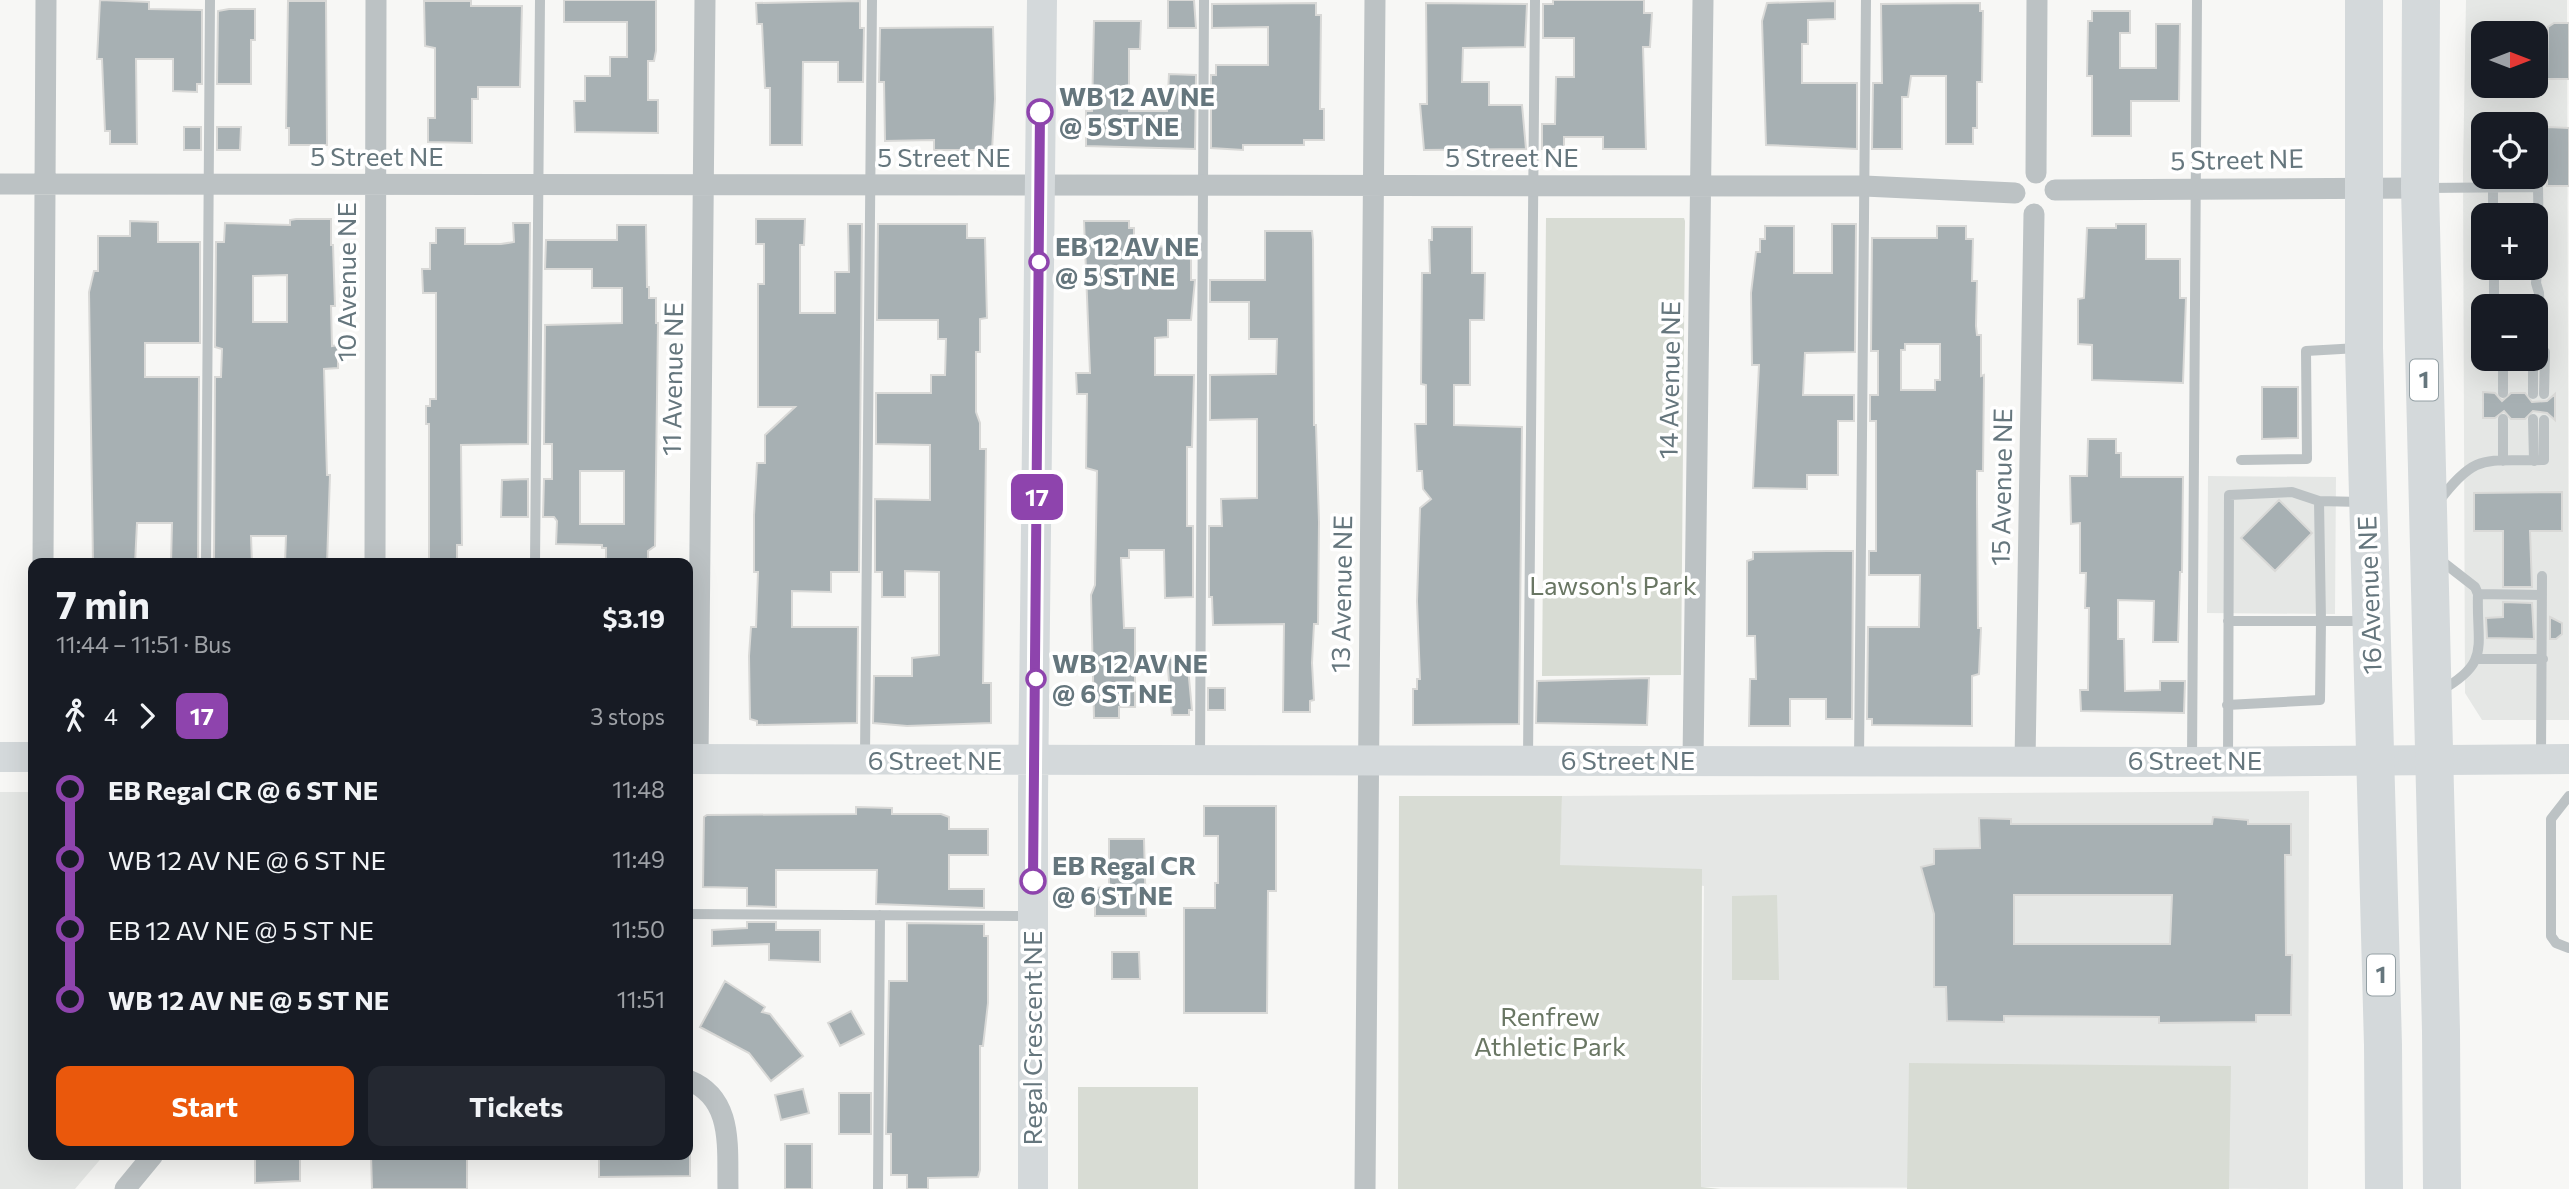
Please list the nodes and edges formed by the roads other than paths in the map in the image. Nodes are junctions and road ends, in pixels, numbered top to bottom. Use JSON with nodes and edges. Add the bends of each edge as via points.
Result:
{"nodes":[{"id":1,"x":46,"y":0,"type":"edge"},
{"id":2,"x":210,"y":0,"type":"edge"},
{"id":3,"x":376,"y":0,"type":"edge"},
{"id":4,"x":540,"y":0,"type":"edge"},
{"id":5,"x":705,"y":0,"type":"edge"},
{"id":6,"x":872,"y":0,"type":"edge"},
{"id":7,"x":1042,"y":0,"type":"edge"},
{"id":8,"x":1204,"y":0,"type":"edge"},
{"id":9,"x":1375,"y":0,"type":"edge"},
{"id":10,"x":1535,"y":0,"type":"edge"},
{"id":11,"x":1703,"y":0,"type":"edge"},
{"id":12,"x":1866,"y":0,"type":"edge"},
{"id":13,"x":2038,"y":0,"type":"edge"},
{"id":14,"x":2197,"y":0,"type":"edge"},
{"id":15,"x":2364,"y":0,"type":"edge"},
{"id":16,"x":2421,"y":0,"type":"edge"},
{"id":17,"x":2036,"y":173,"type":"junction"},
{"id":18,"x":45,"y":183,"type":"junction"},
{"id":19,"x":0,"y":184,"type":"edge"},
{"id":20,"x":1204,"y":184,"type":"junction"},
{"id":21,"x":374,"y":185,"type":"junction"},
{"id":22,"x":1375,"y":185,"type":"junction"},
{"id":23,"x":207,"y":186,"type":"junction"},
{"id":24,"x":539,"y":186,"type":"junction"},
{"id":25,"x":703,"y":186,"type":"junction"},
{"id":26,"x":871,"y":186,"type":"junction"},
{"id":27,"x":1040,"y":186,"type":"junction"},
{"id":28,"x":1701,"y":186,"type":"junction"},
{"id":29,"x":1864,"y":186,"type":"junction"},
{"id":30,"x":1533,"y":187,"type":"junction"},
{"id":31,"x":2364,"y":187,"type":"junction"},
{"id":32,"x":2471,"y":187,"type":"edge"},
{"id":33,"x":2196,"y":188,"type":"junction"},
{"id":34,"x":2420,"y":188,"type":"junction"},
{"id":35,"x":2538,"y":189,"type":"edge"},
{"id":36,"x":2055,"y":190,"type":"junction"},
{"id":37,"x":2015,"y":193,"type":"junction"},
{"id":38,"x":2034,"y":214,"type":"junction"},
{"id":39,"x":2539,"y":294,"type":"edge"},
{"id":40,"x":2364,"y":348,"type":"junction"},
{"id":41,"x":2503,"y":371,"type":"edge"},
{"id":42,"x":2539,"y":371,"type":"edge"},
{"id":43,"x":2504,"y":393,"type":"dead end"},
{"id":44,"x":2539,"y":394,"type":"dead end"},
{"id":45,"x":2503,"y":419,"type":"dead end"},
{"id":46,"x":2539,"y":419,"type":"dead end"},
{"id":47,"x":2241,"y":460,"type":"dead end"},
{"id":48,"x":2503,"y":461,"type":"junction"},
{"id":49,"x":2319,"y":501,"type":"junction"},
{"id":50,"x":2367,"y":502,"type":"junction"},
{"id":51,"x":2427,"y":535,"type":"junction"},
{"id":52,"x":43,"y":558,"type":"edge"},
{"id":53,"x":206,"y":558,"type":"edge"},
{"id":54,"x":375,"y":558,"type":"edge"},
{"id":55,"x":535,"y":558,"type":"edge"},
{"id":56,"x":2542,"y":576,"type":"dead end"},
{"id":57,"x":2478,"y":594,"type":"junction"},
{"id":58,"x":2542,"y":594,"type":"junction"},
{"id":59,"x":2228,"y":621,"type":"junction"},
{"id":60,"x":2321,"y":621,"type":"junction"},
{"id":61,"x":2372,"y":621,"type":"junction"},
{"id":62,"x":2476,"y":659,"type":"junction"},
{"id":63,"x":2543,"y":660,"type":"junction"},
{"id":64,"x":2431,"y":696,"type":"junction"},
{"id":65,"x":2227,"y":705,"type":"junction"},
{"id":66,"x":0,"y":757,"type":"edge"},
{"id":67,"x":28,"y":757,"type":"edge"},
{"id":68,"x":693,"y":759,"type":"edge"},
{"id":69,"x":1368,"y":759,"type":"junction"},
{"id":70,"x":2555,"y":759,"type":"edge"},
{"id":71,"x":865,"y":760,"type":"junction"},
{"id":72,"x":1528,"y":760,"type":"junction"},
{"id":73,"x":1859,"y":760,"type":"junction"},
{"id":74,"x":1034,"y":761,"type":"junction"},
{"id":75,"x":1200,"y":761,"type":"junction"},
{"id":76,"x":1693,"y":761,"type":"junction"},
{"id":77,"x":2374,"y":761,"type":"junction"},
{"id":78,"x":2432,"y":761,"type":"junction"},
{"id":79,"x":2025,"y":762,"type":"junction"},
{"id":80,"x":2192,"y":762,"type":"junction"},
{"id":81,"x":2228,"y":762,"type":"junction"},
{"id":82,"x":2569,"y":796,"type":"edge"},
{"id":83,"x":693,"y":914,"type":"edge"},
{"id":84,"x":880,"y":915,"type":"junction"},
{"id":85,"x":1033,"y":916,"type":"junction"},
{"id":86,"x":2569,"y":948,"type":"edge"},
{"id":87,"x":693,"y":1082,"type":"edge"},
{"id":88,"x":149,"y":1160,"type":"edge"},
{"id":89,"x":125,"y":1189,"type":"edge"},
{"id":90,"x":728,"y":1189,"type":"edge"},
{"id":91,"x":878,"y":1189,"type":"edge"},
{"id":92,"x":1033,"y":1189,"type":"edge"},
{"id":93,"x":1365,"y":1189,"type":"edge"},
{"id":94,"x":2384,"y":1189,"type":"edge"},
{"id":95,"x":2442,"y":1189,"type":"edge"}],
"edges":[{"from":1,"to":18,"type":"street"},
{"from":2,"to":23,"type":"lane"},
{"from":3,"to":21,"type":"street","name":"10 Avenue NE"},
{"from":4,"to":24,"type":"lane"},
{"from":5,"to":25,"type":"street","name":"11 Avenue NE"},
{"from":6,"to":26,"type":"lane"},
{"from":7,"to":27,"type":"street","name":"Regal Crescent NE"},
{"from":8,"to":20,"type":"lane"},
{"from":9,"to":22,"type":"street","name":"13 Avenue NE"},
{"from":10,"to":30,"type":"lane"},
{"from":11,"to":28,"type":"street","name":"14 Avenue NE"},
{"from":12,"to":29,"type":"lane"},
{"from":13,"to":17,"type":"street"},
{"from":14,"to":33,"type":"lane"},
{"from":15,"to":31,"type":"highway","name":"16 Avenue NE","number":"1"},
{"from":16,"to":34,"type":"highway","number":"1"},
{"from":17,"to":36,"type":"street","via":[[2048,178]]},
{"from":17,"to":37,"type":"street","via":[[2019,181]]},
{"from":18,"to":19,"type":"street","name":"5 Street NE"},
{"from":18,"to":23,"type":"street","name":"5 Street NE"},
{"from":18,"to":52,"type":"street"},
{"from":20,"to":22,"type":"street","name":"5 Street NE"},
{"from":20,"to":27,"type":"street","name":"5 Street NE"},
{"from":20,"to":75,"type":"lane"},
{"from":21,"to":23,"type":"street","name":"5 Street NE"},
{"from":21,"to":24,"type":"street","name":"5 Street NE"},
{"from":21,"to":54,"type":"street","name":"10 Avenue NE"},
{"from":22,"to":30,"type":"street","name":"5 Street NE"},
{"from":22,"to":69,"type":"street","name":"13 Avenue NE"},
{"from":23,"to":53,"type":"lane"},
{"from":24,"to":25,"type":"street","name":"5 Street NE"},
{"from":24,"to":55,"type":"lane"},
{"from":25,"to":26,"type":"street","name":"5 Street NE"},
{"from":25,"to":68,"type":"street","name":"11 Avenue NE"},
{"from":26,"to":27,"type":"street","name":"5 Street NE"},
{"from":26,"to":71,"type":"lane"},
{"from":27,"to":74,"type":"street","name":"Regal Crescent NE"},
{"from":28,"to":29,"type":"street","name":"5 Street NE"},
{"from":28,"to":30,"type":"street","name":"5 Street NE"},
{"from":28,"to":76,"type":"street","name":"14 Avenue NE"},
{"from":29,"to":37,"type":"street","name":"5 Street NE"},
{"from":29,"to":73,"type":"lane"},
{"from":30,"to":72,"type":"lane"},
{"from":31,"to":33,"type":"street","name":"5 Street NE"},
{"from":31,"to":34,"type":"street","name":"5 Street NE"},
{"from":31,"to":40,"type":"highway","name":"16 Avenue NE","number":"1"},
{"from":32,"to":34,"type":"lane"},
{"from":33,"to":36,"type":"street","name":"5 Street NE"},
{"from":33,"to":80,"type":"lane"},
{"from":34,"to":51,"type":"highway","number":"1"},
{"from":35,"to":39,"type":"lane"},
{"from":36,"to":38,"type":"street","via":[[2050,207]]},
{"from":37,"to":38,"type":"street","via":[[2018,205]]},
{"from":38,"to":79,"type":"street","name":"15 Avenue NE"},
{"from":40,"to":47,"type":"lane","via":[[2306,351],[2306,459]]},
{"from":40,"to":50,"type":"highway","name":"16 Avenue NE","number":"1"},
{"from":41,"to":43,"type":"lane"},
{"from":42,"to":44,"type":"lane"},
{"from":45,"to":48,"type":"lane"},
{"from":46,"to":48,"type":"lane","via":[[2544,460]]},
{"from":48,"to":51,"type":"lane","via":[[2475,462],[2458,476]]},
{"from":49,"to":50,"type":"lane"},
{"from":49,"to":59,"type":"lane","via":[[2292,492],[2229,495]]},
{"from":49,"to":60,"type":"lane"},
{"from":50,"to":61,"type":"highway","name":"16 Avenue NE","number":"1"},
{"from":51,"to":57,"type":"lane"},
{"from":51,"to":64,"type":"highway","number":"1"},
{"from":56,"to":58,"type":"lane"},
{"from":57,"to":58,"type":"lane"},
{"from":57,"to":62,"type":"lane"},
{"from":58,"to":63,"type":"lane"},
{"from":59,"to":60,"type":"lane"},
{"from":59,"to":65,"type":"lane"},
{"from":60,"to":61,"type":"lane"},
{"from":60,"to":65,"type":"lane","via":[[2320,700]]},
{"from":61,"to":77,"type":"highway","name":"16 Avenue NE","number":"1"},
{"from":62,"to":63,"type":"lane"},
{"from":62,"to":64,"type":"lane","via":[[2465,677]]},
{"from":63,"to":70,"type":"lane"},
{"from":64,"to":78,"type":"highway","number":"1"},
{"from":65,"to":81,"type":"lane"},
{"from":66,"to":67,"type":"street"},
{"from":68,"to":71,"type":"street","name":"6 Street NE"},
{"from":69,"to":72,"type":"street","name":"6 Street NE"},
{"from":69,"to":75,"type":"street","name":"6 Street NE"},
{"from":69,"to":93,"type":"street","name":"13 Avenue NE"},
{"from":70,"to":78,"type":"street","name":"6 Street NE"},
{"from":71,"to":74,"type":"street","name":"6 Street NE"},
{"from":72,"to":76,"type":"street","name":"6 Street NE"},
{"from":73,"to":76,"type":"street","name":"6 Street NE"},
{"from":73,"to":79,"type":"street","name":"6 Street NE"},
{"from":74,"to":75,"type":"street","name":"6 Street NE"},
{"from":74,"to":85,"type":"street","name":"Regal Crescent NE"},
{"from":77,"to":78,"type":"street","name":"6 Street NE"},
{"from":77,"to":81,"type":"street","name":"6 Street NE"},
{"from":77,"to":94,"type":"highway","name":"16 Avenue NE","number":"1"},
{"from":78,"to":95,"type":"highway","number":"1"},
{"from":79,"to":80,"type":"street","name":"6 Street NE"},
{"from":80,"to":81,"type":"street","name":"6 Street NE"},
{"from":82,"to":86,"type":"lane","via":[[2551,819],[2551,936]]},
{"from":83,"to":84,"type":"lane"},
{"from":84,"to":85,"type":"lane"},
{"from":84,"to":91,"type":"lane"},
{"from":85,"to":92,"type":"street","name":"Regal Crescent NE"},
{"from":87,"to":90,"type":"street","via":[[705,1087],[726,1120]]},
{"from":88,"to":89,"type":"street"}]}
